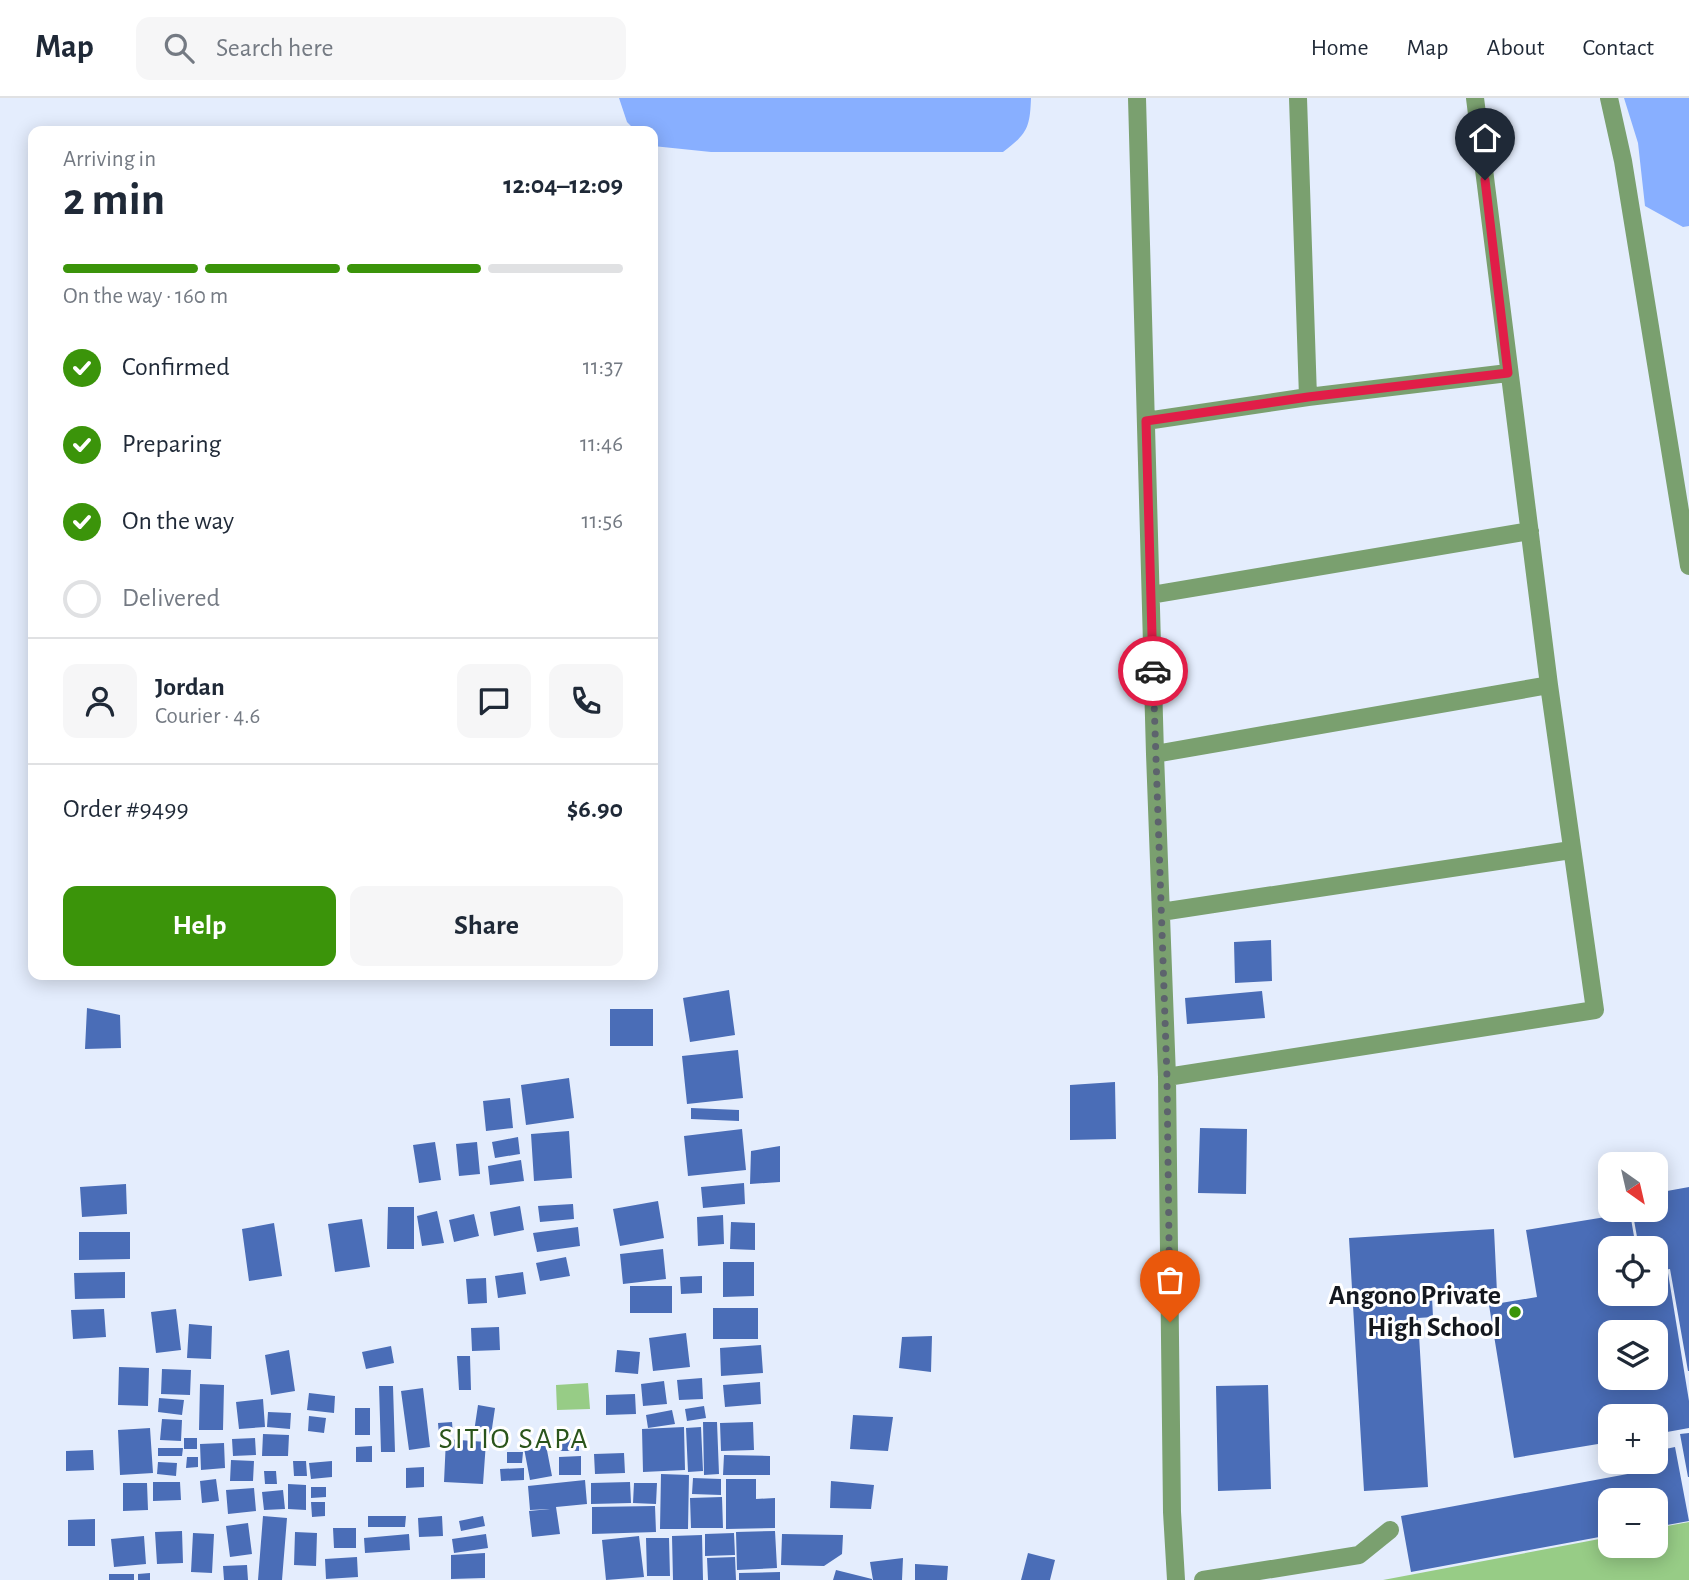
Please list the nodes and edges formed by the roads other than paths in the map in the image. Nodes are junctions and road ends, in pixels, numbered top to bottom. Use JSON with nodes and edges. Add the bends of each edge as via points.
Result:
{"nodes":[{"id":1,"x":1138,"y":98,"type":"edge"},
{"id":2,"x":1298,"y":98,"type":"edge"},
{"id":3,"x":1475,"y":98,"type":"edge"},
{"id":4,"x":1609,"y":98,"type":"edge"},
{"id":5,"x":1508,"y":373,"type":"junction"},
{"id":6,"x":1308,"y":397,"type":"junction"},
{"id":7,"x":1146,"y":421,"type":"junction"},
{"id":8,"x":1530,"y":531,"type":"junction"},
{"id":9,"x":1689,"y":566,"type":"edge"},
{"id":10,"x":1151,"y":596,"type":"junction"},
{"id":11,"x":1549,"y":685,"type":"junction"},
{"id":12,"x":1155,"y":754,"type":"junction"},
{"id":13,"x":1571,"y":850,"type":"junction"},
{"id":14,"x":1161,"y":912,"type":"junction"},
{"id":15,"x":1167,"y":1077,"type":"junction"},
{"id":16,"x":1390,"y":1530,"type":"dead end"},
{"id":17,"x":1176,"y":1580,"type":"edge"},
{"id":18,"x":1203,"y":1580,"type":"edge"}],
"edges":[{"from":1,"to":7,"type":"street"},
{"from":2,"to":6,"type":"street"},
{"from":3,"to":5,"type":"street"},
{"from":4,"to":9,"type":"street"},
{"from":5,"to":6,"type":"street"},
{"from":5,"to":8,"type":"street"},
{"from":6,"to":7,"type":"street"},
{"from":7,"to":10,"type":"street"},
{"from":8,"to":10,"type":"street"},
{"from":8,"to":11,"type":"street"},
{"from":10,"to":12,"type":"street"},
{"from":11,"to":12,"type":"street"},
{"from":11,"to":13,"type":"street"},
{"from":12,"to":14,"type":"street"},
{"from":13,"to":14,"type":"street"},
{"from":13,"to":15,"type":"street","via":[[1594,1010]]},
{"from":14,"to":15,"type":"street"},
{"from":15,"to":17,"type":"street"},
{"from":16,"to":18,"type":"street","via":[[1359,1555]]}]}
